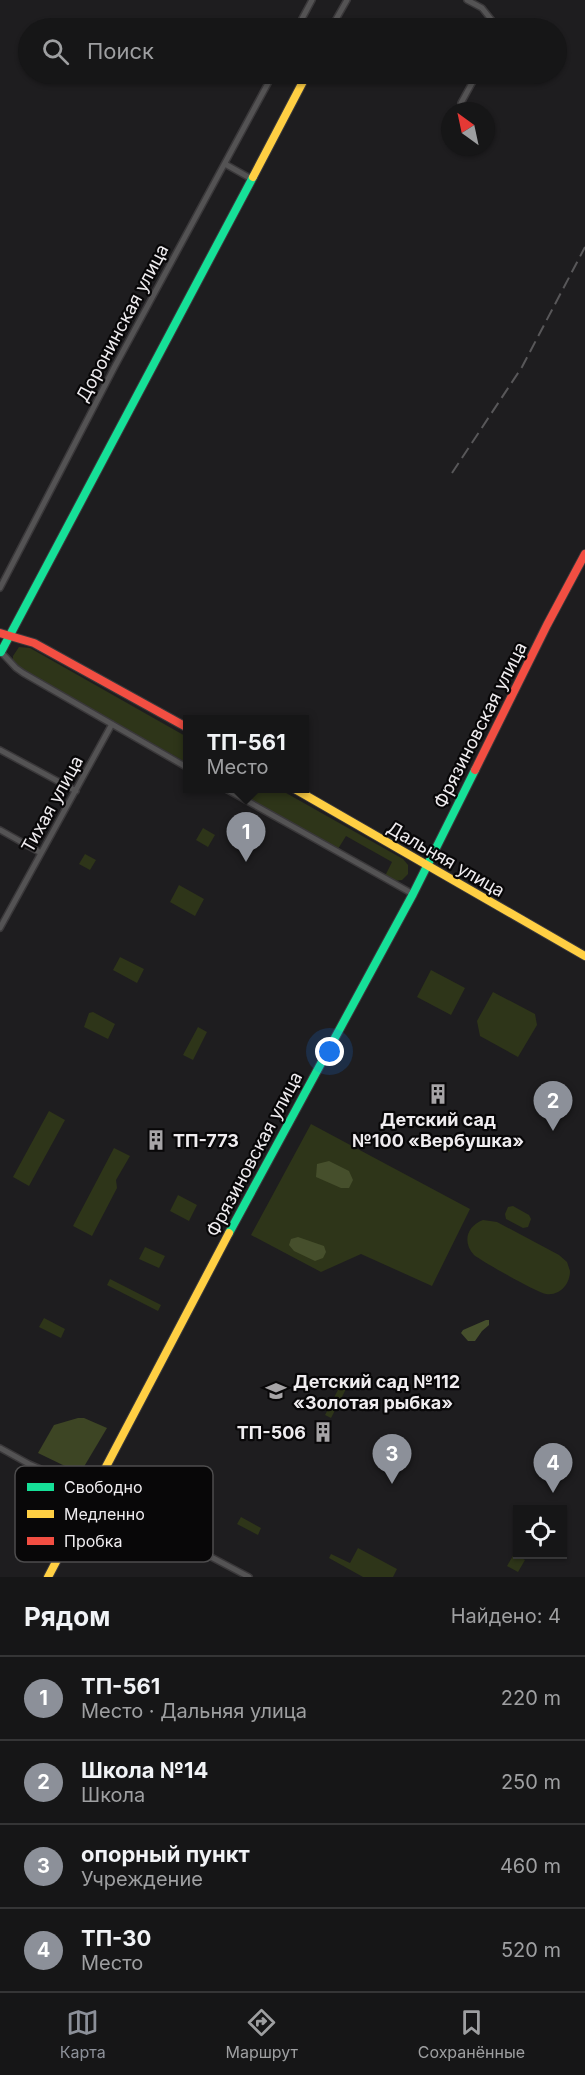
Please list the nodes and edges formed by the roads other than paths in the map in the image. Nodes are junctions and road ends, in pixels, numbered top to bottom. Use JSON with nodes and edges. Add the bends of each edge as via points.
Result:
{"nodes":[{"id":1,"x":312,"y":0,"type":"edge"},
{"id":2,"x":347,"y":0,"type":"edge"},
{"id":3,"x":467,"y":0,"type":"edge"},
{"id":4,"x":302,"y":18,"type":"edge"},
{"id":5,"x":337,"y":18,"type":"edge"},
{"id":6,"x":490,"y":18,"type":"edge"},
{"id":7,"x":268,"y":84,"type":"edge"},
{"id":8,"x":302,"y":84,"type":"edge"},
{"id":9,"x":471,"y":84,"type":"edge"},
{"id":10,"x":462,"y":102,"type":"edge"},
{"id":11,"x":225,"y":164,"type":"junction"},
{"id":12,"x":250,"y":178,"type":"junction"},
{"id":13,"x":585,"y":554,"type":"edge"},
{"id":14,"x":0,"y":588,"type":"edge"},
{"id":15,"x":0,"y":633,"type":"edge"},
{"id":16,"x":9,"y":635,"type":"junction"},
{"id":17,"x":0,"y":651,"type":"edge"},
{"id":18,"x":112,"y":724,"type":"junction"},
{"id":19,"x":183,"y":725,"type":"edge"},
{"id":20,"x":0,"y":750,"type":"edge"},
{"id":21,"x":183,"y":765,"type":"edge"},
{"id":22,"x":76,"y":791,"type":"junction"},
{"id":23,"x":231,"y":793,"type":"edge"},
{"id":24,"x":300,"y":793,"type":"edge"},
{"id":25,"x":0,"y":830,"type":"edge"},
{"id":26,"x":41,"y":853,"type":"junction"},
{"id":27,"x":426,"y":865,"type":"junction"},
{"id":28,"x":413,"y":894,"type":"junction"},
{"id":29,"x":0,"y":909,"type":"edge"},
{"id":30,"x":8,"y":913,"type":"junction"},
{"id":31,"x":0,"y":928,"type":"edge"},
{"id":32,"x":585,"y":956,"type":"edge"},
{"id":33,"x":0,"y":1448,"type":"edge"},
{"id":34,"x":34,"y":1466,"type":"edge"},
{"id":35,"x":107,"y":1466,"type":"edge"},
{"id":36,"x":213,"y":1558,"type":"edge"},
{"id":37,"x":56,"y":1562,"type":"edge"},
{"id":38,"x":48,"y":1577,"type":"edge"},
{"id":39,"x":249,"y":1577,"type":"edge"}],
"edges":[{"from":1,"to":4,"type":"street"},
{"from":2,"to":5,"type":"street"},
{"from":3,"to":6,"type":"street"},
{"from":7,"to":11,"type":"street","name":"Доронинская улица"},
{"from":8,"to":12,"type":"street"},
{"from":9,"to":10,"type":"street"},
{"from":11,"to":12,"type":"street"},
{"from":11,"to":14,"type":"street","name":"Доронинская улица"},
{"from":12,"to":16,"type":"street"},
{"from":13,"to":27,"type":"street","name":"Фрязиновская улица"},
{"from":15,"to":16,"type":"street"},
{"from":16,"to":17,"type":"street"},
{"from":16,"to":19,"type":"street","via":[[34,643]]},
{"from":17,"to":18,"type":"street","via":[[23,673]]},
{"from":18,"to":21,"type":"street"},
{"from":18,"to":22,"type":"street","name":"Тихая улица"},
{"from":20,"to":22,"type":"street"},
{"from":22,"to":26,"type":"street","name":"Тихая улица"},
{"from":23,"to":28,"type":"street"},
{"from":24,"to":27,"type":"street","name":"Дальняя улица"},
{"from":25,"to":26,"type":"street"},
{"from":26,"to":30,"type":"street","name":"Тихая улица"},
{"from":27,"to":28,"type":"street","name":"Фрязиновская улица"},
{"from":27,"to":32,"type":"street","name":"Дальняя улица"},
{"from":28,"to":35,"type":"street","name":"Фрязиновская улица","via":[[262,1168]]},
{"from":29,"to":30,"type":"street"},
{"from":30,"to":31,"type":"street","name":"Тихая улица"},
{"from":33,"to":34,"type":"street"},
{"from":36,"to":39,"type":"street"},
{"from":37,"to":38,"type":"street","name":"Фрязиновская улица"}]}
